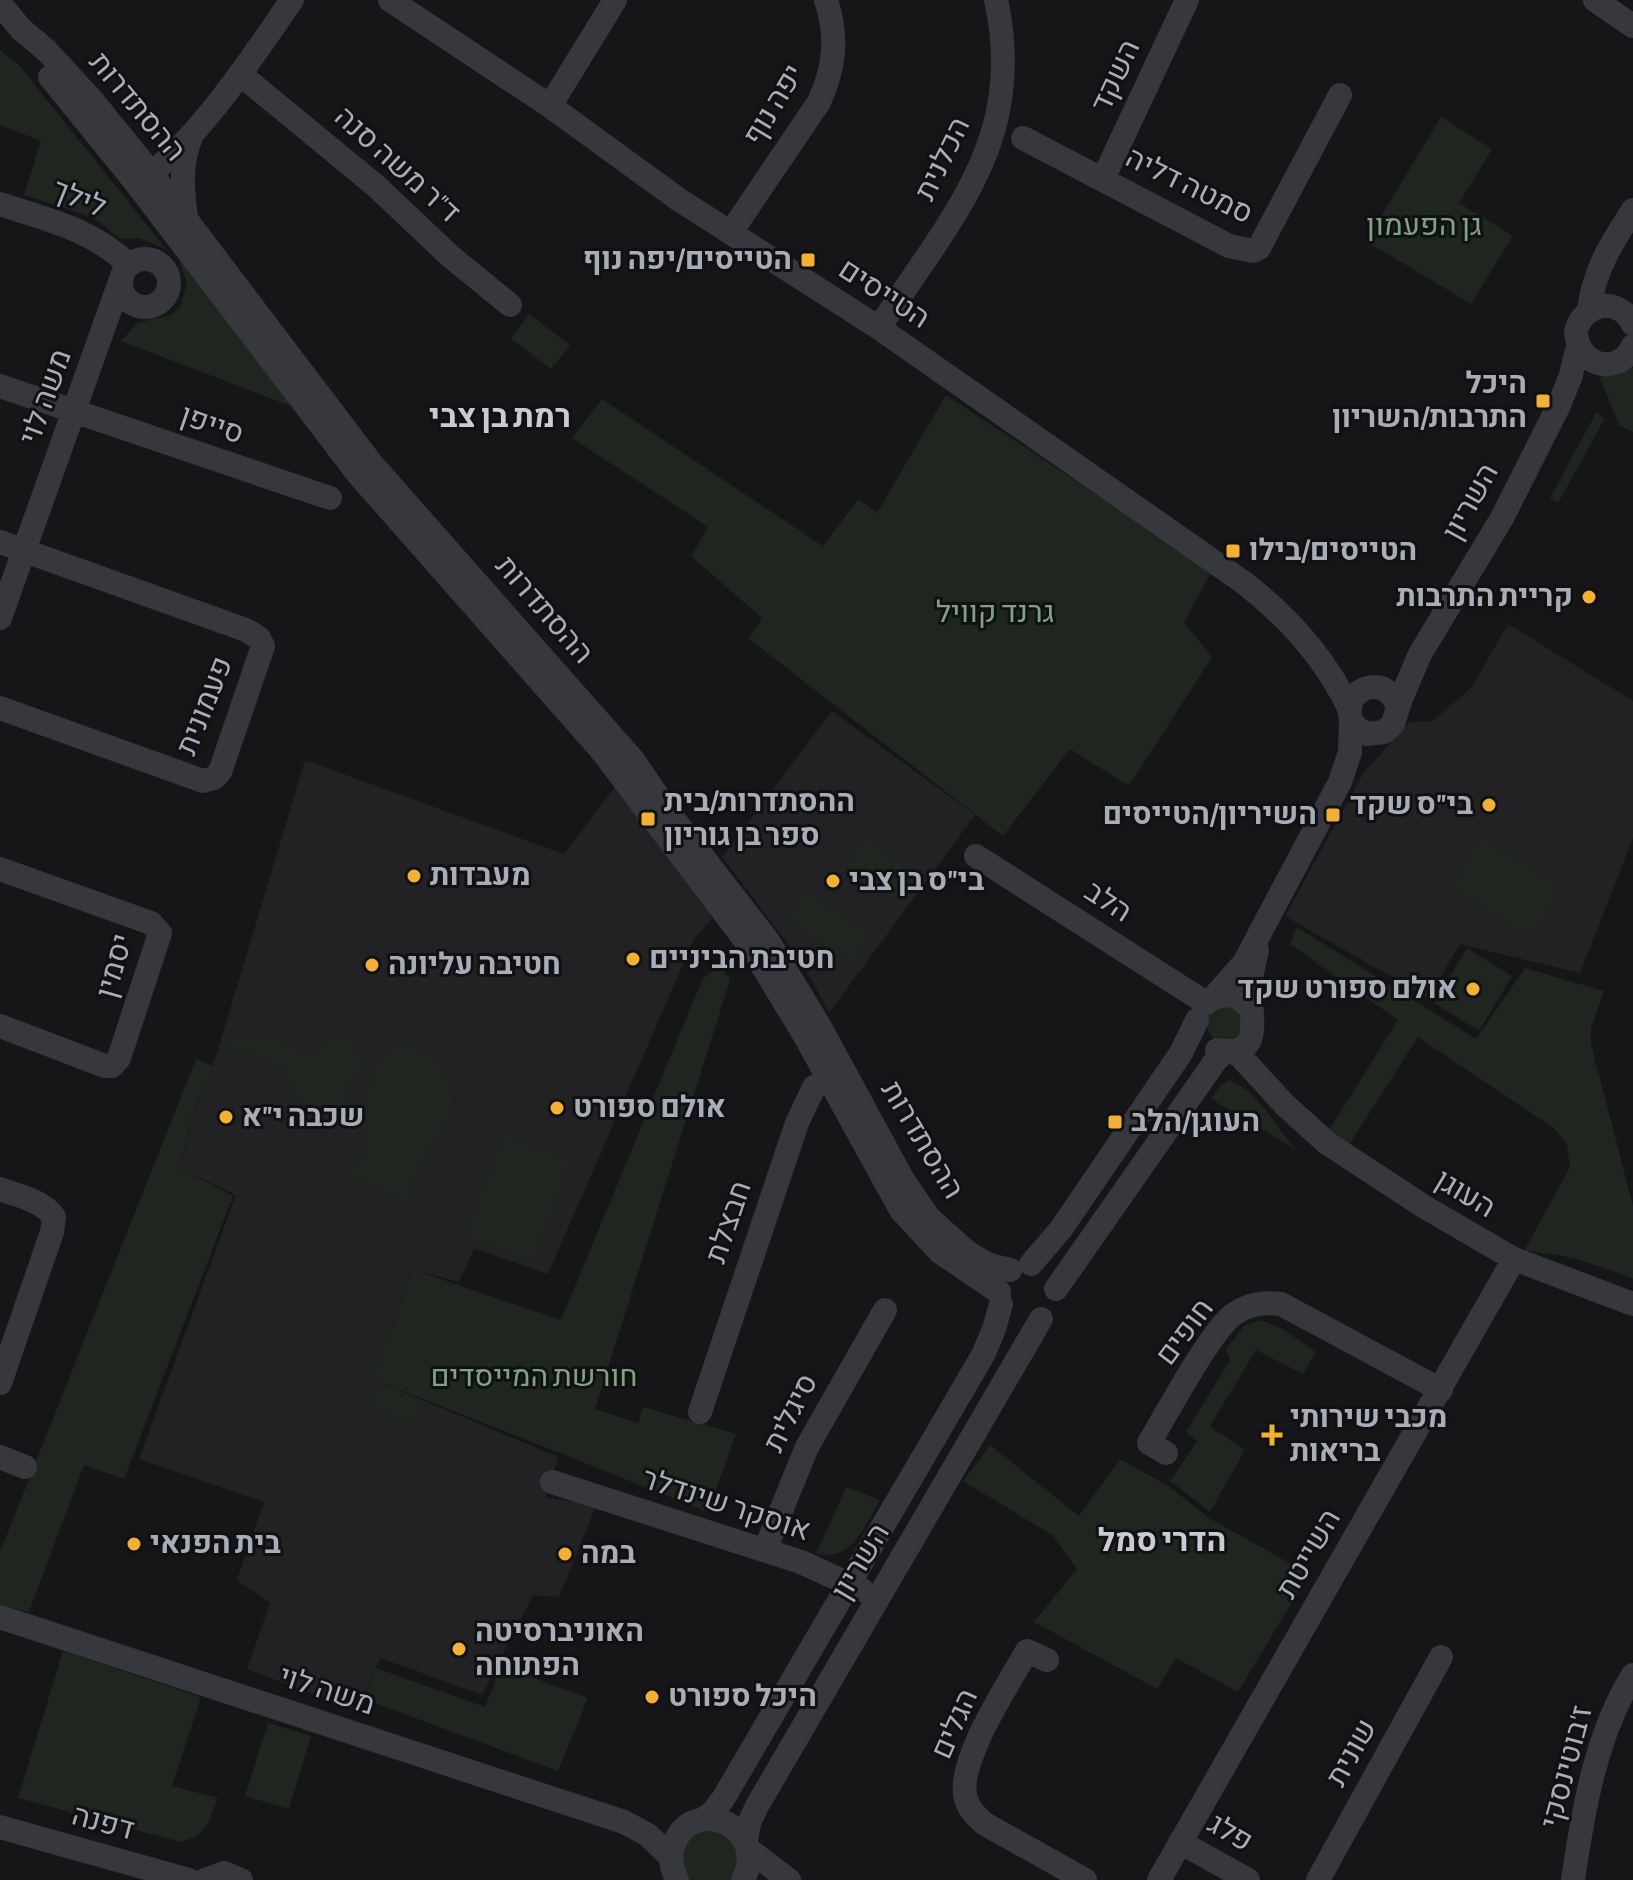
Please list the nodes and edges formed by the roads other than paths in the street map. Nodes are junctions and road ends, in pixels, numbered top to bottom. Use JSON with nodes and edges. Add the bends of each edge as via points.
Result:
{"nodes":[{"id":1,"x":292,"y":0,"type":"edge"},
{"id":2,"x":390,"y":0,"type":"edge"},
{"id":3,"x":615,"y":0,"type":"edge"},
{"id":4,"x":826,"y":0,"type":"edge"},
{"id":5,"x":996,"y":0,"type":"edge"},
{"id":6,"x":1187,"y":0,"type":"edge"},
{"id":7,"x":1595,"y":0,"type":"edge"},
{"id":8,"x":0,"y":4,"type":"edge"},
{"id":9,"x":1633,"y":26,"type":"edge"},
{"id":10,"x":0,"y":31,"type":"edge"},
{"id":11,"x":240,"y":74,"type":"junction"},
{"id":12,"x":1340,"y":95,"type":"dead end"},
{"id":13,"x":550,"y":106,"type":"junction"},
{"id":14,"x":195,"y":128,"type":"junction"},
{"id":15,"x":1023,"y":138,"type":"dead end"},
{"id":16,"x":144,"y":178,"type":"junction"},
{"id":17,"x":1103,"y":179,"type":"junction"},
{"id":18,"x":0,"y":204,"type":"edge"},
{"id":19,"x":1633,"y":210,"type":"edge"},
{"id":20,"x":186,"y":219,"type":"junction"},
{"id":21,"x":731,"y":232,"type":"junction"},
{"id":22,"x":1610,"y":245,"type":"junction"},
{"id":23,"x":125,"y":270,"type":"junction"},
{"id":24,"x":510,"y":305,"type":"dead end"},
{"id":25,"x":1615,"y":306,"type":"junction"},
{"id":26,"x":148,"y":307,"type":"junction"},
{"id":27,"x":1589,"y":310,"type":"junction"},
{"id":28,"x":1633,"y":324,"type":"edge"},
{"id":29,"x":879,"y":328,"type":"junction"},
{"id":30,"x":103,"y":333,"type":"junction"},
{"id":31,"x":1578,"y":347,"type":"junction"},
{"id":32,"x":1624,"y":359,"type":"edge"},
{"id":33,"x":0,"y":386,"type":"edge"},
{"id":34,"x":73,"y":412,"type":"junction"},
{"id":35,"x":1551,"y":421,"type":"junction"},
{"id":36,"x":330,"y":498,"type":"dead end"},
{"id":37,"x":0,"y":542,"type":"edge"},
{"id":38,"x":24,"y":550,"type":"junction"},
{"id":39,"x":0,"y":618,"type":"edge"},
{"id":40,"x":1420,"y":654,"type":"junction"},
{"id":41,"x":1325,"y":664,"type":"junction"},
{"id":42,"x":1375,"y":687,"type":"junction"},
{"id":43,"x":0,"y":708,"type":"edge"},
{"id":44,"x":1398,"y":708,"type":"junction"},
{"id":45,"x":1350,"y":714,"type":"junction"},
{"id":46,"x":1380,"y":734,"type":"junction"},
{"id":47,"x":1340,"y":782,"type":"junction"},
{"id":48,"x":976,"y":856,"type":"dead end"},
{"id":49,"x":0,"y":869,"type":"edge"},
{"id":50,"x":1262,"y":928,"type":"junction"},
{"id":51,"x":1206,"y":1007,"type":"junction"},
{"id":52,"x":1253,"y":1017,"type":"junction"},
{"id":53,"x":0,"y":1026,"type":"edge"},
{"id":54,"x":1228,"y":1051,"type":"junction"},
{"id":55,"x":836,"y":1074,"type":"junction"},
{"id":56,"x":1285,"y":1105,"type":"junction"},
{"id":57,"x":0,"y":1189,"type":"edge"},
{"id":58,"x":1514,"y":1259,"type":"junction"},
{"id":59,"x":1010,"y":1283,"type":"junction"},
{"id":60,"x":1056,"y":1289,"type":"junction"},
{"id":61,"x":1633,"y":1304,"type":"edge"},
{"id":62,"x":885,"y":1310,"type":"dead end"},
{"id":63,"x":1041,"y":1319,"type":"junction"},
{"id":64,"x":3,"y":1367,"type":"edge"},
{"id":65,"x":1441,"y":1390,"type":"junction"},
{"id":66,"x":700,"y":1412,"type":"dead end"},
{"id":67,"x":1166,"y":1453,"type":"dead end"},
{"id":68,"x":0,"y":1457,"type":"edge"},
{"id":69,"x":25,"y":1467,"type":"dead end"},
{"id":70,"x":552,"y":1482,"type":"dead end"},
{"id":71,"x":765,"y":1550,"type":"junction"},
{"id":72,"x":848,"y":1582,"type":"junction"},
{"id":73,"x":876,"y":1599,"type":"junction"},
{"id":74,"x":3,"y":1619,"type":"edge"},
{"id":75,"x":1441,"y":1657,"type":"dead end"},
{"id":76,"x":1047,"y":1660,"type":"dead end"},
{"id":77,"x":1633,"y":1675,"type":"edge"},
{"id":78,"x":624,"y":1822,"type":"junction"},
{"id":79,"x":692,"y":1824,"type":"junction"},
{"id":80,"x":0,"y":1827,"type":"edge"},
{"id":81,"x":1180,"y":1842,"type":"junction"},
{"id":82,"x":747,"y":1845,"type":"junction"},
{"id":83,"x":116,"y":1870,"type":"edge"},
{"id":84,"x":673,"y":1872,"type":"edge"},
{"id":85,"x":1215,"y":1872,"type":"edge"},
{"id":86,"x":189,"y":1880,"type":"edge"},
{"id":87,"x":205,"y":1880,"type":"edge"},
{"id":88,"x":241,"y":1880,"type":"edge"},
{"id":89,"x":743,"y":1880,"type":"edge"},
{"id":90,"x":789,"y":1880,"type":"edge"},
{"id":91,"x":1085,"y":1880,"type":"edge"},
{"id":92,"x":1159,"y":1880,"type":"edge"},
{"id":93,"x":1248,"y":1880,"type":"edge"},
{"id":94,"x":1318,"y":1880,"type":"edge"},
{"id":95,"x":1573,"y":1880,"type":"edge"}],
"edges":[{"from":1,"to":11,"type":"street"},
{"from":2,"to":13,"type":"street","name":"הטייסים"},
{"from":3,"to":13,"type":"street"},
{"from":4,"to":21,"type":"street","name":"יפה נוף","via":[[835,44],[827,87]]},
{"from":5,"to":29,"type":"street","name":"הכלנית","via":[[1004,63],[991,144],[964,199]]},
{"from":6,"to":17,"type":"street","name":"השקד"},
{"from":7,"to":9,"type":"street"},
{"from":8,"to":16,"type":"street","name":"ההסתדרות","via":[[92,100]]},
{"from":10,"to":16,"type":"street","name":"ההסתדרות","via":[[36,60]]},
{"from":11,"to":14,"type":"street"},
{"from":11,"to":24,"type":"street","name":"ד\"ר משה סנה"},
{"from":12,"to":17,"type":"street","name":"סמטה דליה","via":[[1253,251],[1229,246]]},
{"from":13,"to":21,"type":"street","name":"הטייסים"},
{"from":14,"to":16,"type":"street"},
{"from":14,"to":20,"type":"street","via":[[182,182]]},
{"from":15,"to":17,"type":"street","name":"סמטה דליה"},
{"from":16,"to":20,"type":"street","name":"ההסתדרות"},
{"from":16,"to":55,"type":"street","name":"ההסתדרות","via":[[358,474],[615,767],[754,952]]},
{"from":18,"to":23,"type":"street","name":"לילך","via":[[93,237],[109,246]]},
{"from":19,"to":22,"type":"street"},
{"from":20,"to":55,"type":"street","name":"ההסתדרות","via":[[371,463],[633,760],[768,941]]},
{"from":21,"to":29,"type":"street","name":"הטייסים"},
{"from":22,"to":25,"type":"street","via":[[1605,275]]},
{"from":22,"to":27,"type":"street","via":[[1593,280]]},
{"from":23,"to":26,"type":"street","via":[[121,284],[128,299]]},
{"from":23,"to":26,"type":"street","via":[[145,258],[165,268],[169,288],[163,300]]},
{"from":23,"to":30,"type":"street","name":"משה לוי"},
{"from":25,"to":27,"type":"street"},
{"from":25,"to":28,"type":"street"},
{"from":26,"to":30,"type":"street","name":"משה לוי","via":[[131,309]]},
{"from":27,"to":31,"type":"street","name":"השריון","via":[[1578,324]]},
{"from":29,"to":41,"type":"street","name":"הטייסים","via":[[1243,582],[1280,613]]},
{"from":30,"to":34,"type":"street","name":"משה לוי"},
{"from":31,"to":32,"type":"street","via":[[1601,365]]},
{"from":31,"to":35,"type":"street","name":"השריון"},
{"from":32,"to":35,"type":"street","name":"השריון","via":[[1582,385]]},
{"from":33,"to":34,"type":"street","name":"סייפן"},
{"from":34,"to":36,"type":"street","name":"סייפן"},
{"from":34,"to":38,"type":"street","name":"משה לוי"},
{"from":35,"to":40,"type":"street","name":"השריון","via":[[1502,518]]},
{"from":37,"to":38,"type":"street"},
{"from":38,"to":39,"type":"street","name":"משה לוי"},
{"from":38,"to":43,"type":"street","name":"פעמונית","via":[[246,630],[263,646],[220,772],[203,781]]},
{"from":40,"to":42,"type":"street","name":"השריון","via":[[1396,679]]},
{"from":40,"to":44,"type":"street","name":"השריון"},
{"from":41,"to":42,"type":"street","name":"הטייסים"},
{"from":41,"to":45,"type":"street","name":"הטייסים"},
{"from":42,"to":44,"type":"street","via":[[1392,695]]},
{"from":42,"to":45,"type":"street","via":[[1357,693]]},
{"from":44,"to":46,"type":"street","via":[[1393,724]]},
{"from":45,"to":46,"type":"street","via":[[1363,733]]},
{"from":45,"to":47,"type":"street","name":"השריון","via":[[1350,752]]},
{"from":46,"to":47,"type":"street","name":"השריון"},
{"from":47,"to":50,"type":"street","name":"השריון"},
{"from":48,"to":51,"type":"street","name":"הלב"},
{"from":49,"to":53,"type":"street","name":"יסמין","via":[[151,923],[160,933],[112,1066]]},
{"from":50,"to":51,"type":"street","name":"השריון","via":[[1244,963]]},
{"from":50,"to":52,"type":"street","name":"השריון","via":[[1250,987]]},
{"from":51,"to":52,"type":"street","via":[[1227,994],[1248,1004]]},
{"from":51,"to":54,"type":"street","via":[[1198,1030],[1212,1048]]},
{"from":51,"to":59,"type":"street","name":"השריון","via":[[1181,1053],[1061,1229]]},
{"from":52,"to":54,"type":"street","via":[[1247,1041]]},
{"from":52,"to":56,"type":"street","name":"העוגן","via":[[1259,1047]]},
{"from":54,"to":56,"type":"street","name":"העוגן"},
{"from":54,"to":60,"type":"street","via":[[1216,1060]]},
{"from":55,"to":59,"type":"street","name":"ההסתדרות","via":[[929,1218]]},
{"from":55,"to":66,"type":"street","name":"חבצלת","via":[[814,1087],[797,1123]]},
{"from":56,"to":58,"type":"street","name":"העוגן","via":[[1345,1157]]},
{"from":57,"to":64,"type":"street","via":[[33,1201],[54,1217]]},
{"from":58,"to":61,"type":"street","name":"העוגן"},
{"from":58,"to":65,"type":"street","name":"השייטת"},
{"from":59,"to":60,"type":"street","via":[[1048,1273]]},
{"from":59,"to":63,"type":"street","via":[[1014,1319]]},
{"from":59,"to":72,"type":"street","name":"השריון","via":[[983,1355]]},
{"from":60,"to":63,"type":"street","via":[[1053,1306]]},
{"from":62,"to":71,"type":"street","name":"סיגלית","via":[[807,1447]]},
{"from":63,"to":73,"type":"street","name":"השריון"},
{"from":65,"to":67,"type":"street","name":"חופים","via":[[1281,1304],[1258,1303],[1226,1320],[1149,1443]]},
{"from":65,"to":81,"type":"street","name":"השייטת"},
{"from":68,"to":69,"type":"street"},
{"from":70,"to":71,"type":"street","name":"אוסקר שינדלר"},
{"from":71,"to":72,"type":"street","name":"אוסקר שינדלר"},
{"from":72,"to":73,"type":"street","name":"אוסקר שינדלר"},
{"from":72,"to":79,"type":"street","name":"השריון","via":[[723,1799],[711,1814]]},
{"from":73,"to":82,"type":"street","name":"השריון","via":[[757,1806]]},
{"from":74,"to":78,"type":"street","name":"משה לוי"},
{"from":75,"to":94,"type":"street","name":"שונית"},
{"from":76,"to":91,"type":"street","name":"הגלים","via":[[1027,1651],[978,1738],[964,1783],[966,1799],[985,1824]]},
{"from":77,"to":95,"type":"street","name":"ז'בוטינסקי","via":[[1608,1727]]},
{"from":78,"to":79,"type":"street","name":"משה לוי"},
{"from":78,"to":84,"type":"street","name":"משה לוי","via":[[648,1835]]},
{"from":79,"to":82,"type":"street","name":"משה לוי","via":[[730,1824]]},
{"from":79,"to":84,"type":"street","name":"השריון","via":[[676,1839]]},
{"from":80,"to":83,"type":"street","name":"דפנה"},
{"from":81,"to":85,"type":"street","name":"פלג"},
{"from":81,"to":92,"type":"street","name":"השייטת"},
{"from":82,"to":89,"type":"street","name":"השריון"},
{"from":82,"to":90,"type":"street","name":"משה לוי"},
{"from":83,"to":86,"type":"street","name":"דפנה"},
{"from":85,"to":93,"type":"street","name":"פלג"},
{"from":87,"to":88,"type":"street","via":[[224,1873]]}]}
